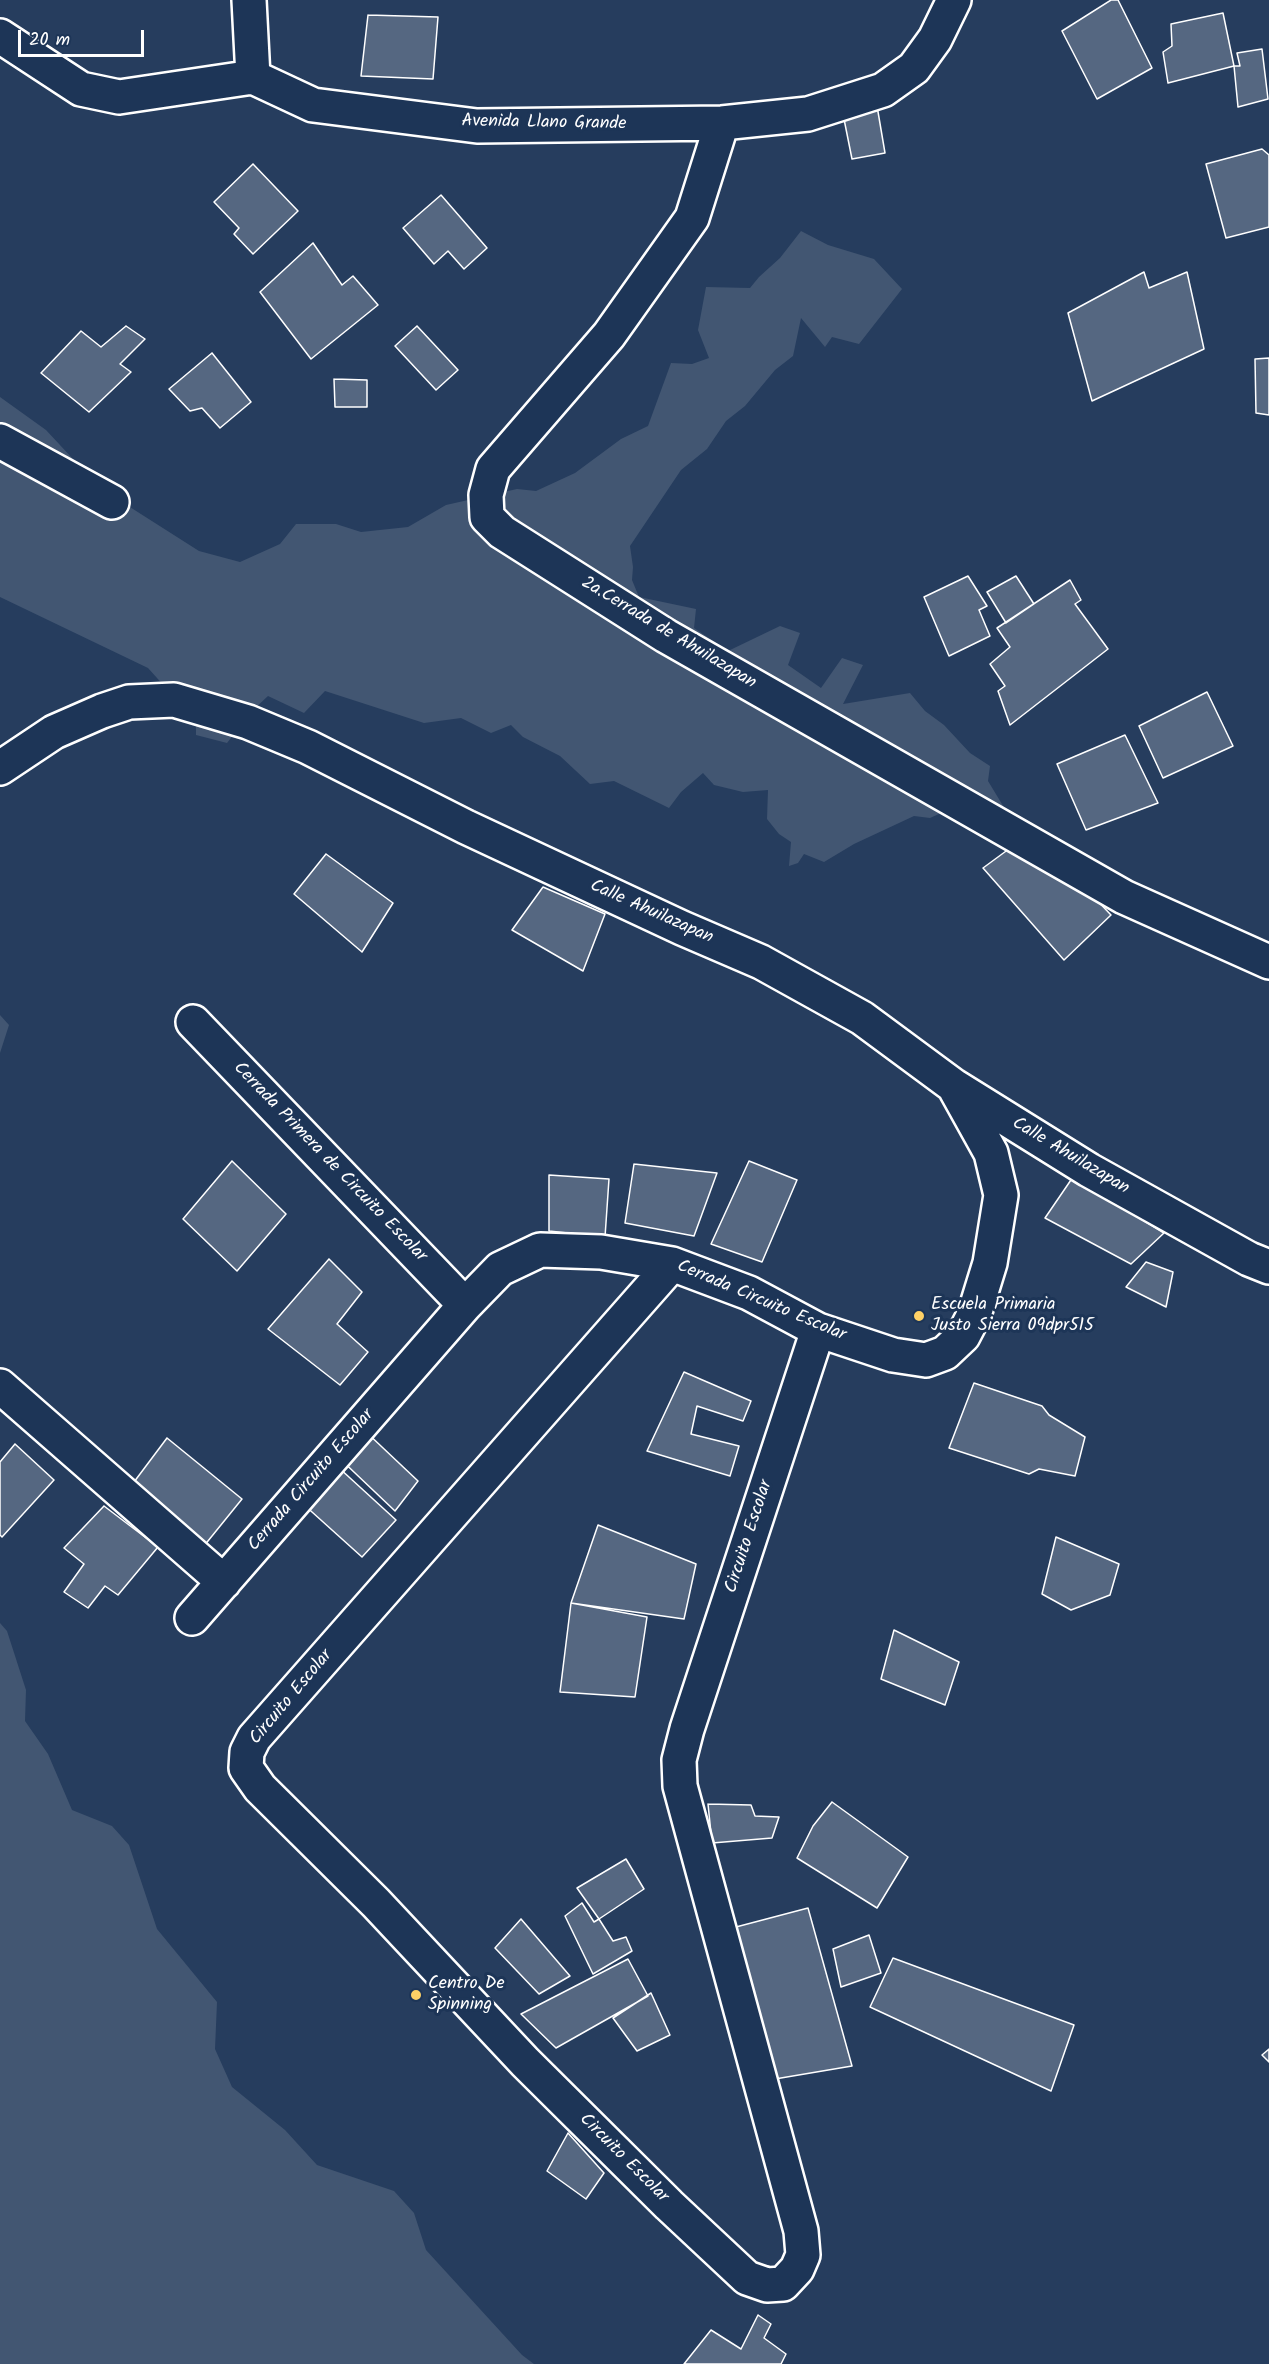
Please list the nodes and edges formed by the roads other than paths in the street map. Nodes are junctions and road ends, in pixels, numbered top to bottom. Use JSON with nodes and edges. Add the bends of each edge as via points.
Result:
{"nodes":[{"id":1,"x":249,"y":0,"type":"edge"},
{"id":2,"x":954,"y":0,"type":"edge"},
{"id":3,"x":0,"y":36,"type":"edge"},
{"id":4,"x":253,"y":77,"type":"junction"},
{"id":5,"x":722,"y":123,"type":"junction"},
{"id":6,"x":0,"y":441,"type":"edge"},
{"id":7,"x":111,"y":502,"type":"dead end"},
{"id":8,"x":0,"y":768,"type":"edge"},
{"id":9,"x":1269,"y":962,"type":"edge"},
{"id":10,"x":193,"y":1022,"type":"dead end"},
{"id":11,"x":954,"y":1086,"type":"junction"},
{"id":12,"x":672,"y":1264,"type":"junction"},
{"id":13,"x":1269,"y":1267,"type":"edge"},
{"id":14,"x":465,"y":1305,"type":"junction"},
{"id":15,"x":818,"y":1330,"type":"junction"},
{"id":16,"x":0,"y":1386,"type":"edge"},
{"id":17,"x":224,"y":1582,"type":"junction"},
{"id":18,"x":192,"y":1618,"type":"dead end"}],
"edges":[{"from":1,"to":4,"type":"street"},
{"from":2,"to":5,"type":"street","name":"Avenida Llano Grande","via":[[935,39],[914,68],[883,90],[808,114]]},
{"from":3,"to":4,"type":"street","via":[[81,89],[119,97]]},
{"from":4,"to":5,"type":"street","name":"Avenida Llano Grande","via":[[313,105],[477,126]]},
{"from":5,"to":9,"type":"street","name":"2a.Cerrada de Ahuilazapan","via":[[692,218],[609,335],[493,469],[486,495],[487,517],[502,532],[666,636],[1124,897]]},
{"from":6,"to":7,"type":"street"},
{"from":8,"to":11,"type":"street","name":"Calle Ahuilazapan","via":[[54,732],[129,702],[174,700],[248,722],[308,747],[487,838],[761,962],[862,1018]]},
{"from":10,"to":14,"type":"street","name":"Cerrada Primera de Circuito Escolar"},
{"from":11,"to":13,"type":"street","name":"Calle Ahuilazapan","via":[[1089,1170]]},
{"from":11,"to":15,"type":"street","name":"Cerrada Circuito Escolar","via":[[991,1153],[1001,1196],[990,1263],[975,1316],[963,1336],[945,1353],[926,1360],[893,1355]]},
{"from":12,"to":14,"type":"street","name":"Cerrada Circuito Escolar","via":[[601,1252],[540,1250],[500,1269]]},
{"from":12,"to":15,"type":"street","name":"Cerrada Circuito Escolar","via":[[749,1293]]},
{"from":12,"to":15,"type":"street","name":"Circuito Escolar","via":[[254,1738],[247,1752],[246,1768],[260,1788],[376,1903],[525,2062],[747,2278],[767,2285],[783,2284],[797,2269],[803,2255],[801,2231],[680,1786],[679,1760]]},
{"from":14,"to":17,"type":"street","name":"Cerrada Circuito Escolar"},
{"from":16,"to":17,"type":"street"},
{"from":17,"to":18,"type":"street","name":"Cerrada Circuito Escolar"}]}
